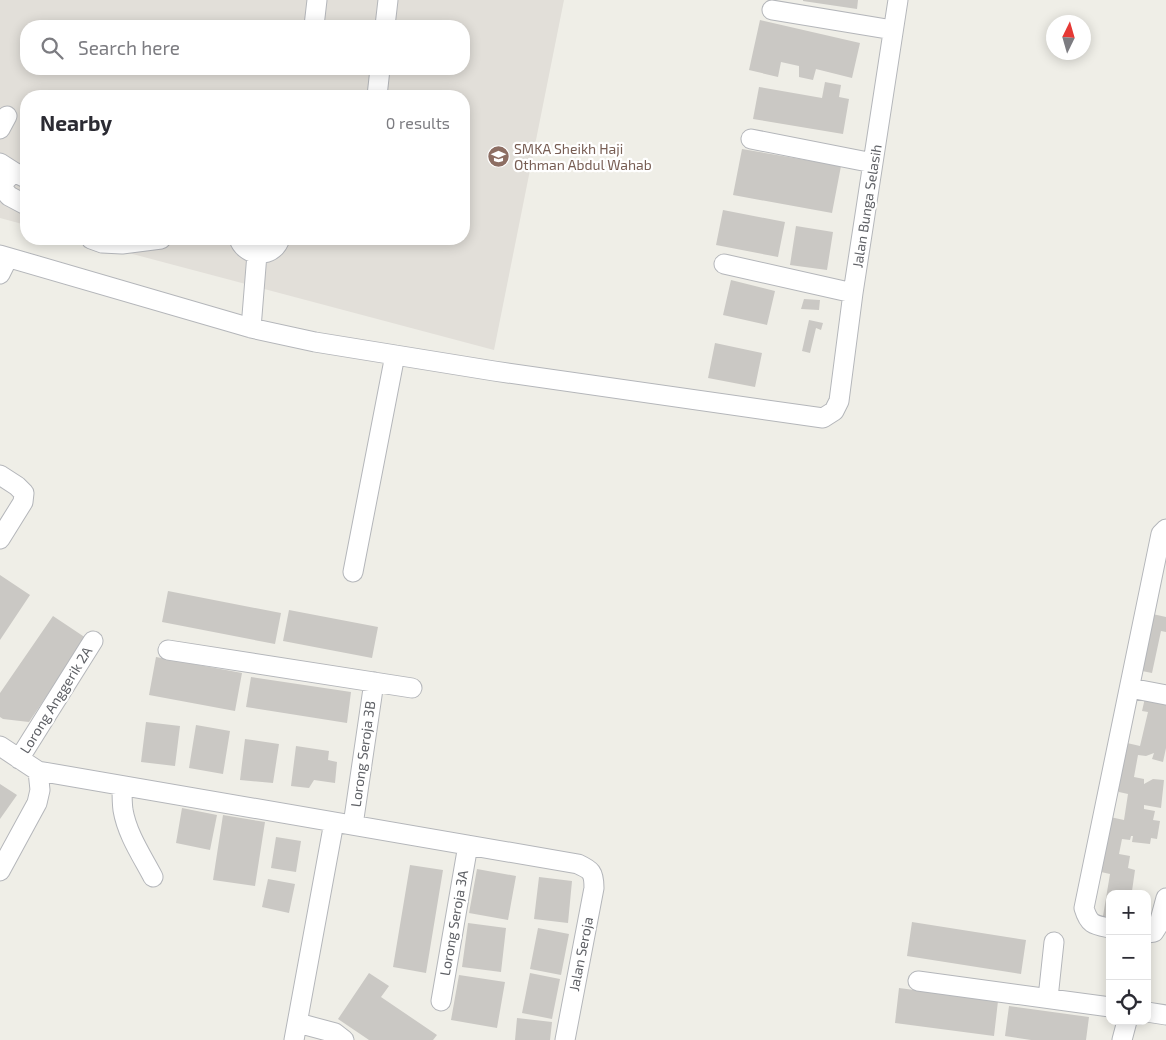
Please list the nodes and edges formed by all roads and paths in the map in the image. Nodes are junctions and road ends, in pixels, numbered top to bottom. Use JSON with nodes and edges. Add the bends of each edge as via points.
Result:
{"nodes":[{"id":1,"x":316,"y":0,"type":"edge"},
{"id":2,"x":384,"y":0,"type":"edge"},
{"id":3,"x":388,"y":0,"type":"edge"},
{"id":4,"x":898,"y":0,"type":"edge"},
{"id":5,"x":772,"y":10,"type":"dead end"},
{"id":6,"x":314,"y":20,"type":"edge"},
{"id":7,"x":386,"y":20,"type":"edge"},
{"id":8,"x":893,"y":30,"type":"junction"},
{"id":9,"x":379,"y":75,"type":"edge"},
{"id":10,"x":378,"y":90,"type":"edge"},
{"id":11,"x":752,"y":139,"type":"dead end"},
{"id":12,"x":873,"y":163,"type":"junction"},
{"id":13,"x":14,"y":171,"type":"edge"},
{"id":14,"x":20,"y":202,"type":"edge"},
{"id":15,"x":243,"y":245,"type":"edge"},
{"id":16,"x":276,"y":245,"type":"edge"},
{"id":17,"x":257,"y":254,"type":"junction"},
{"id":18,"x":3,"y":263,"type":"edge"},
{"id":19,"x":724,"y":264,"type":"dead end"},
{"id":20,"x":854,"y":293,"type":"junction"},
{"id":21,"x":251,"y":328,"type":"junction"},
{"id":22,"x":395,"y":355,"type":"junction"},
{"id":23,"x":0,"y":475,"type":"edge"},
{"id":24,"x":1166,"y":529,"type":"edge"},
{"id":25,"x":0,"y":539,"type":"edge"},
{"id":26,"x":353,"y":572,"type":"dead end"},
{"id":27,"x":93,"y":641,"type":"dead end"},
{"id":28,"x":168,"y":650,"type":"dead end"},
{"id":29,"x":374,"y":682,"type":"junction"},
{"id":30,"x":412,"y":688,"type":"dead end"},
{"id":31,"x":1130,"y":688,"type":"junction"},
{"id":32,"x":1166,"y":695,"type":"edge"},
{"id":33,"x":0,"y":746,"type":"edge"},
{"id":34,"x":19,"y":759,"type":"junction"},
{"id":35,"x":38,"y":771,"type":"junction"},
{"id":36,"x":122,"y":786,"type":"junction"},
{"id":37,"x":334,"y":822,"type":"junction"},
{"id":38,"x":353,"y":826,"type":"junction"},
{"id":39,"x":468,"y":845,"type":"junction"},
{"id":40,"x":0,"y":872,"type":"edge"},
{"id":41,"x":153,"y":877,"type":"dead end"},
{"id":42,"x":1166,"y":898,"type":"edge"},
{"id":43,"x":1106,"y":927,"type":"edge"},
{"id":44,"x":1151,"y":932,"type":"edge"},
{"id":45,"x":1054,"y":942,"type":"dead end"},
{"id":46,"x":918,"y":980,"type":"dead end"},
{"id":47,"x":1048,"y":998,"type":"junction"},
{"id":48,"x":441,"y":1001,"type":"dead end"},
{"id":49,"x":1106,"y":1006,"type":"edge"},
{"id":50,"x":1151,"y":1013,"type":"edge"},
{"id":51,"x":1166,"y":1015,"type":"edge"},
{"id":52,"x":1126,"y":1025,"type":"edge"},
{"id":53,"x":296,"y":1032,"type":"edge"},
{"id":54,"x":339,"y":1037,"type":"edge"},
{"id":55,"x":565,"y":1040,"type":"edge"},
{"id":56,"x":1122,"y":1040,"type":"edge"}],
"edges":[{"from":1,"to":6,"type":"street"},
{"from":2,"to":3,"type":"street"},
{"from":3,"to":7,"type":"street"},
{"from":4,"to":8,"type":"street","name":"Jalan Bunga Selasih"},
{"from":5,"to":8,"type":"street"},
{"from":8,"to":12,"type":"street","name":"Jalan Bunga Selasih"},
{"from":9,"to":10,"type":"street"},
{"from":11,"to":12,"type":"street"},
{"from":12,"to":20,"type":"street","name":"Jalan Bunga Selasih"},
{"from":13,"to":14,"type":"street","via":[[4,182],[4,190]]},
{"from":15,"to":17,"type":"street"},
{"from":16,"to":17,"type":"street","via":[[267,253]]},
{"from":17,"to":21,"type":"street"},
{"from":18,"to":21,"type":"street"},
{"from":19,"to":20,"type":"street"},
{"from":20,"to":22,"type":"street","name":"Jalan Bunga Selasih","via":[[839,401],[834,411],[823,418]]},
{"from":21,"to":22,"type":"street"},
{"from":22,"to":26,"type":"street"},
{"from":23,"to":25,"type":"street","via":[[24,492],[23,502]]},
{"from":24,"to":31,"type":"street","via":[[1161,534]]},
{"from":27,"to":34,"type":"street","name":"Lorong Anggerik 2A"},
{"from":28,"to":29,"type":"street"},
{"from":29,"to":30,"type":"street"},
{"from":29,"to":38,"type":"street","name":"Lorong Seroja 3B"},
{"from":31,"to":32,"type":"street"},
{"from":31,"to":43,"type":"street","via":[[1084,908],[1086,917],[1094,925]]},
{"from":33,"to":34,"type":"street"},
{"from":34,"to":35,"type":"street"},
{"from":35,"to":36,"type":"street"},
{"from":35,"to":40,"type":"street","via":[[40,790],[37,803]]},
{"from":36,"to":37,"type":"street"},
{"from":36,"to":41,"type":"street","via":[[126,822]]},
{"from":37,"to":38,"type":"street"},
{"from":37,"to":53,"type":"street"},
{"from":38,"to":39,"type":"street"},
{"from":39,"to":48,"type":"street","name":"Lorong Seroja 3A"},
{"from":39,"to":55,"type":"street","name":"Jalan Seroja","via":[[578,864],[589,870],[594,878]]},
{"from":42,"to":44,"type":"street","via":[[1159,924]]},
{"from":45,"to":47,"type":"street"},
{"from":46,"to":47,"type":"street"},
{"from":47,"to":49,"type":"street"},
{"from":50,"to":51,"type":"street"},
{"from":52,"to":56,"type":"street"},
{"from":53,"to":54,"type":"street"}]}
